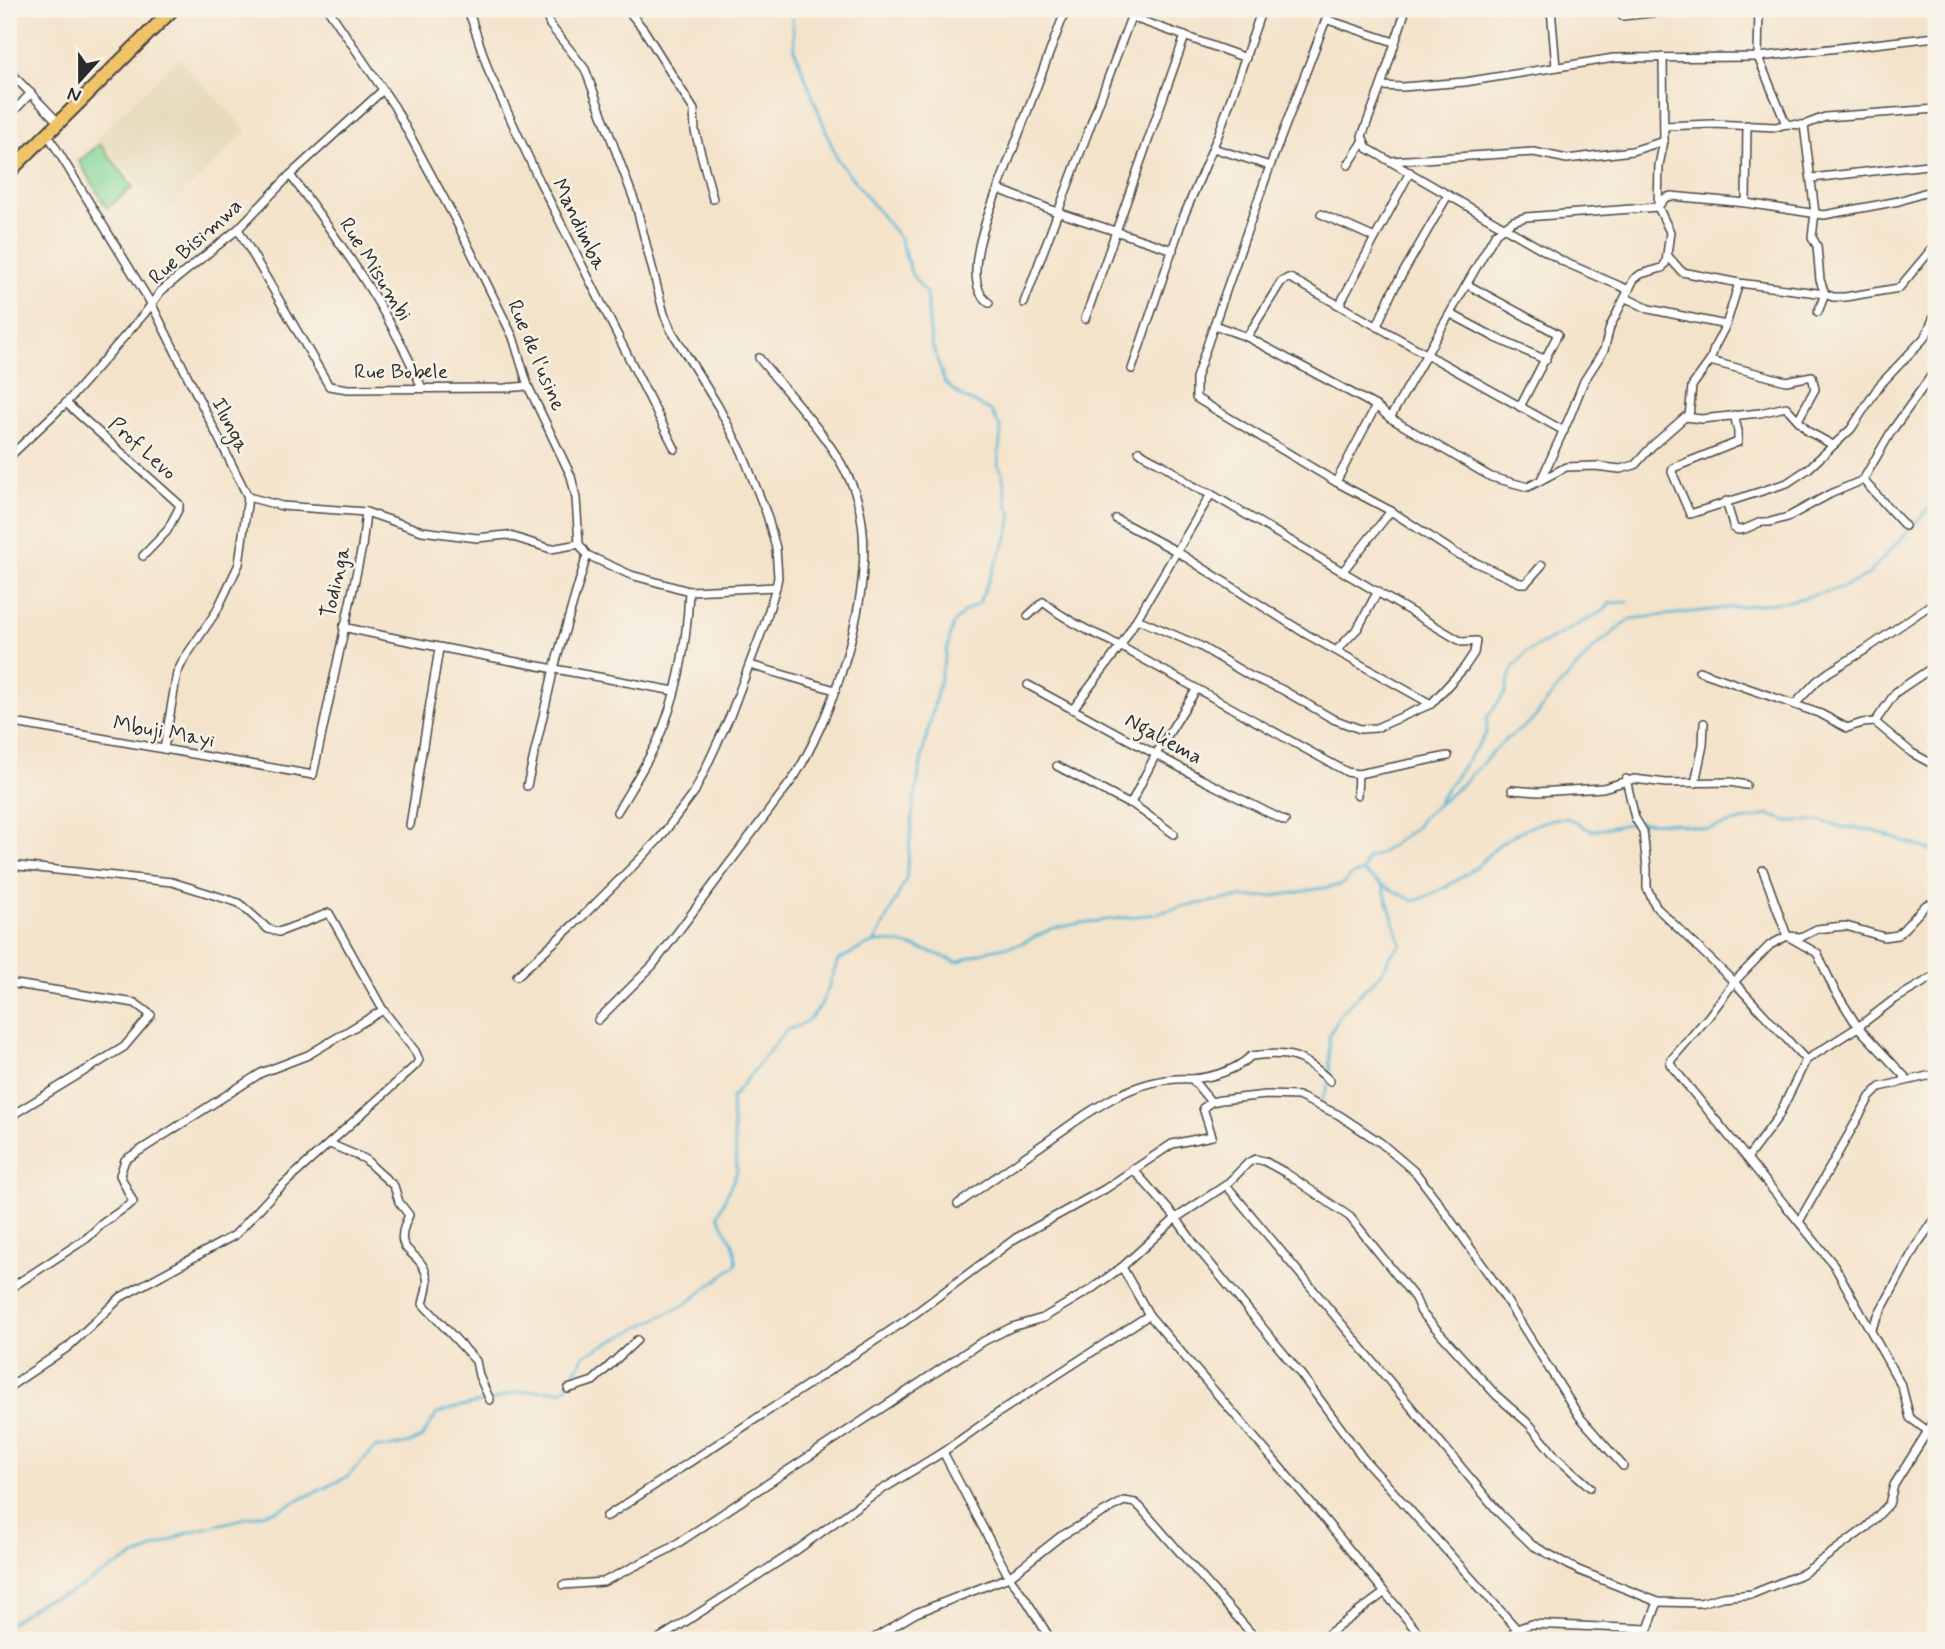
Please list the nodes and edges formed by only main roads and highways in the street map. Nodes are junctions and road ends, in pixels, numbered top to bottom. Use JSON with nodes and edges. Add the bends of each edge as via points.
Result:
{"nodes":[{"id":1,"x":173,"y":9,"type":"edge"},
{"id":2,"x":9,"y":172,"type":"edge"}],
"edges":[{"from":1,"to":2,"type":"highway"}]}
